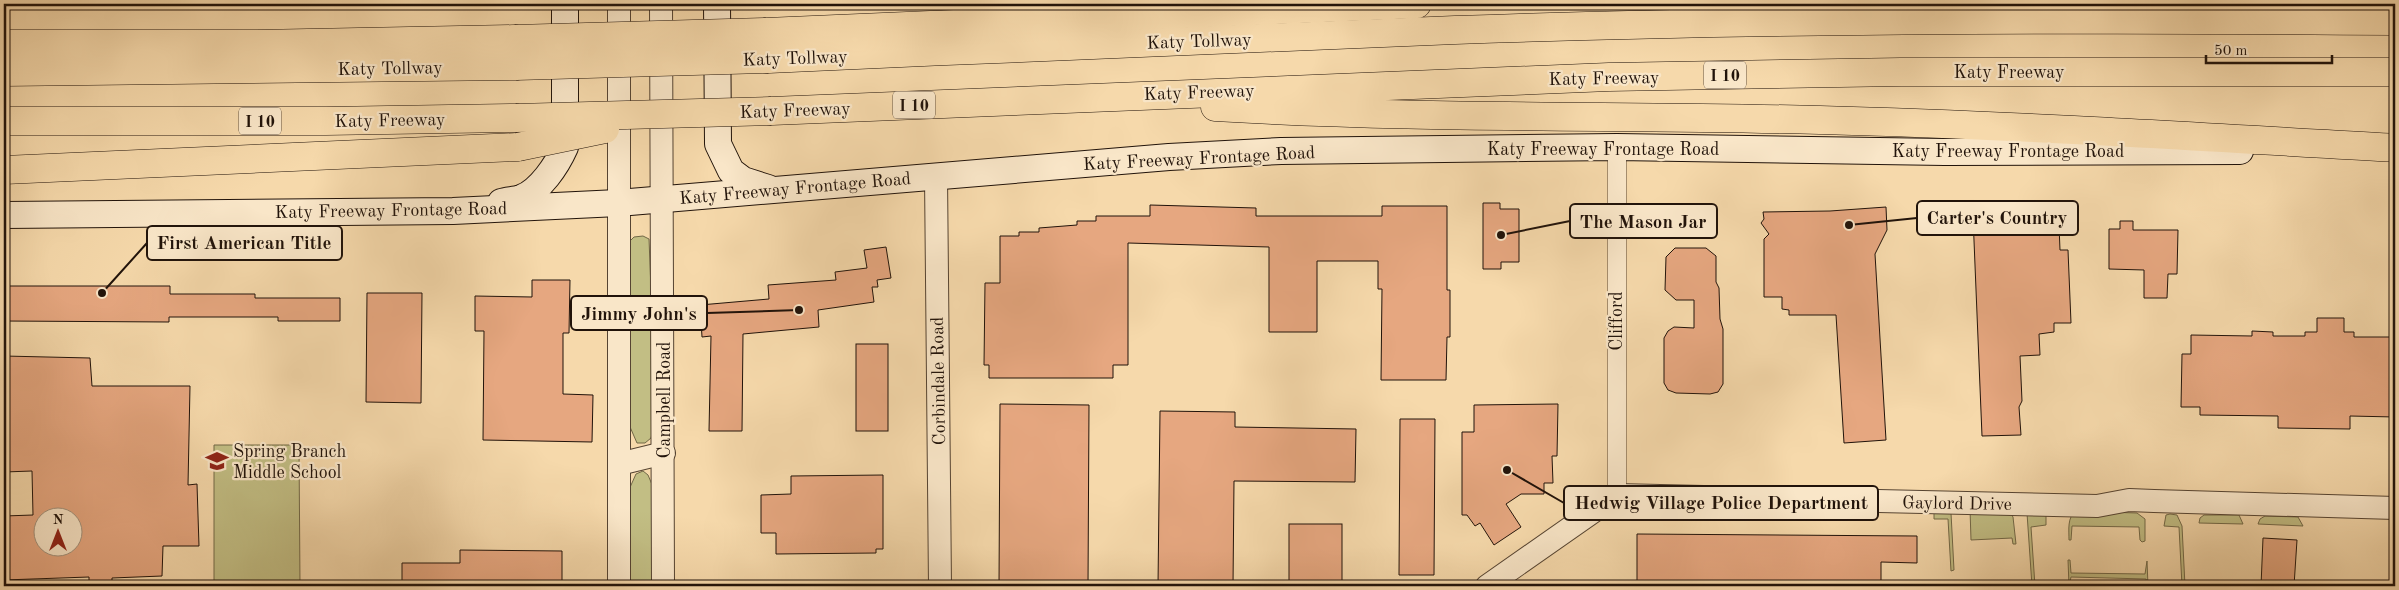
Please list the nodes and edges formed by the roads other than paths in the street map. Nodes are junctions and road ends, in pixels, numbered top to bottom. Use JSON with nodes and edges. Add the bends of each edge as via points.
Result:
{"nodes":[{"id":1,"x":565,"y":4,"type":"edge"},
{"id":2,"x":619,"y":4,"type":"edge"},
{"id":3,"x":661,"y":4,"type":"edge"},
{"id":4,"x":717,"y":4,"type":"edge"},
{"id":5,"x":1418,"y":4,"type":"edge"},
{"id":6,"x":2395,"y":21,"type":"edge"},
{"id":7,"x":4,"y":44,"type":"edge"},
{"id":8,"x":4,"y":72,"type":"edge"},
{"id":9,"x":2395,"y":72,"type":"edge"},
{"id":10,"x":1056,"y":98,"type":"junction"},
{"id":11,"x":670,"y":115,"type":"junction"},
{"id":12,"x":4,"y":121,"type":"edge"},
{"id":13,"x":1617,"y":147,"type":"junction"},
{"id":14,"x":2395,"y":149,"type":"edge"},
{"id":15,"x":4,"y":170,"type":"edge"},
{"id":16,"x":936,"y":176,"type":"junction"},
{"id":17,"x":772,"y":190,"type":"junction"},
{"id":18,"x":663,"y":199,"type":"junction"},
{"id":19,"x":618,"y":203,"type":"junction"},
{"id":20,"x":453,"y":211,"type":"junction"},
{"id":21,"x":4,"y":215,"type":"edge"},
{"id":22,"x":664,"y":453,"type":"junction"},
{"id":23,"x":620,"y":464,"type":"junction"},
{"id":24,"x":1617,"y":496,"type":"junction"},
{"id":25,"x":2395,"y":508,"type":"edge"},
{"id":26,"x":619,"y":586,"type":"edge"},
{"id":27,"x":663,"y":586,"type":"edge"},
{"id":28,"x":940,"y":586,"type":"edge"},
{"id":29,"x":1487,"y":586,"type":"edge"}],
"edges":[{"from":1,"to":20,"type":"main road","via":[[565,147],[558,164],[522,197]]},
{"from":2,"to":19,"type":"street"},
{"from":3,"to":18,"type":"street","name":"Campbell Road"},
{"from":4,"to":17,"type":"main road","via":[[718,144],[731,171],[743,180]]},
{"from":5,"to":7,"type":"highway","name":"Katy Tollway","bridge":true,"via":[[766,32],[257,44]]},
{"from":6,"to":8,"type":"highway","name":"Katy Tollway","bridge":true,"via":[[1778,22],[1455,30],[768,59],[516,66]]},
{"from":9,"to":10,"type":"highway","name":"Katy Freeway","number":"I 10","via":[[1745,74],[1466,81]]},
{"from":10,"to":11,"type":"highway","name":"Katy Freeway","number":"I 10","bridge":true},
{"from":10,"to":14,"type":"highway","via":[[1338,114],[1940,124]]},
{"from":11,"to":12,"type":"highway","name":"Katy Freeway","number":"I 10","bridge":true,"via":[[326,121]]},
{"from":11,"to":15,"type":"highway","bridge":true,"via":[[518,147]]},
{"from":13,"to":14,"type":"main road","name":"Katy Freeway Frontage Road","via":[[1945,152]]},
{"from":13,"to":16,"type":"main road","name":"Katy Freeway Frontage Road","via":[[1250,152]]},
{"from":13,"to":24,"type":"street","name":"Clifford"},
{"from":16,"to":17,"type":"main road","name":"Katy Freeway Frontage Road"},
{"from":16,"to":28,"type":"street","name":"Corbindale Road"},
{"from":17,"to":18,"type":"main road","name":"Katy Freeway Frontage Road"},
{"from":18,"to":19,"type":"main road","name":"Katy Freeway Frontage Road"},
{"from":18,"to":22,"type":"street","name":"Campbell Road"},
{"from":19,"to":20,"type":"main road","name":"Katy Freeway Frontage Road"},
{"from":19,"to":23,"type":"street"},
{"from":20,"to":21,"type":"main road","name":"Katy Freeway Frontage Road"},
{"from":22,"to":23,"type":"street"},
{"from":22,"to":27,"type":"street","name":"Campbell Road"},
{"from":23,"to":26,"type":"street"},
{"from":24,"to":25,"type":"street","name":"Gaylord Drive","via":[[2097,506],[2129,500],[2154,500]]},
{"from":24,"to":29,"type":"street"}]}
